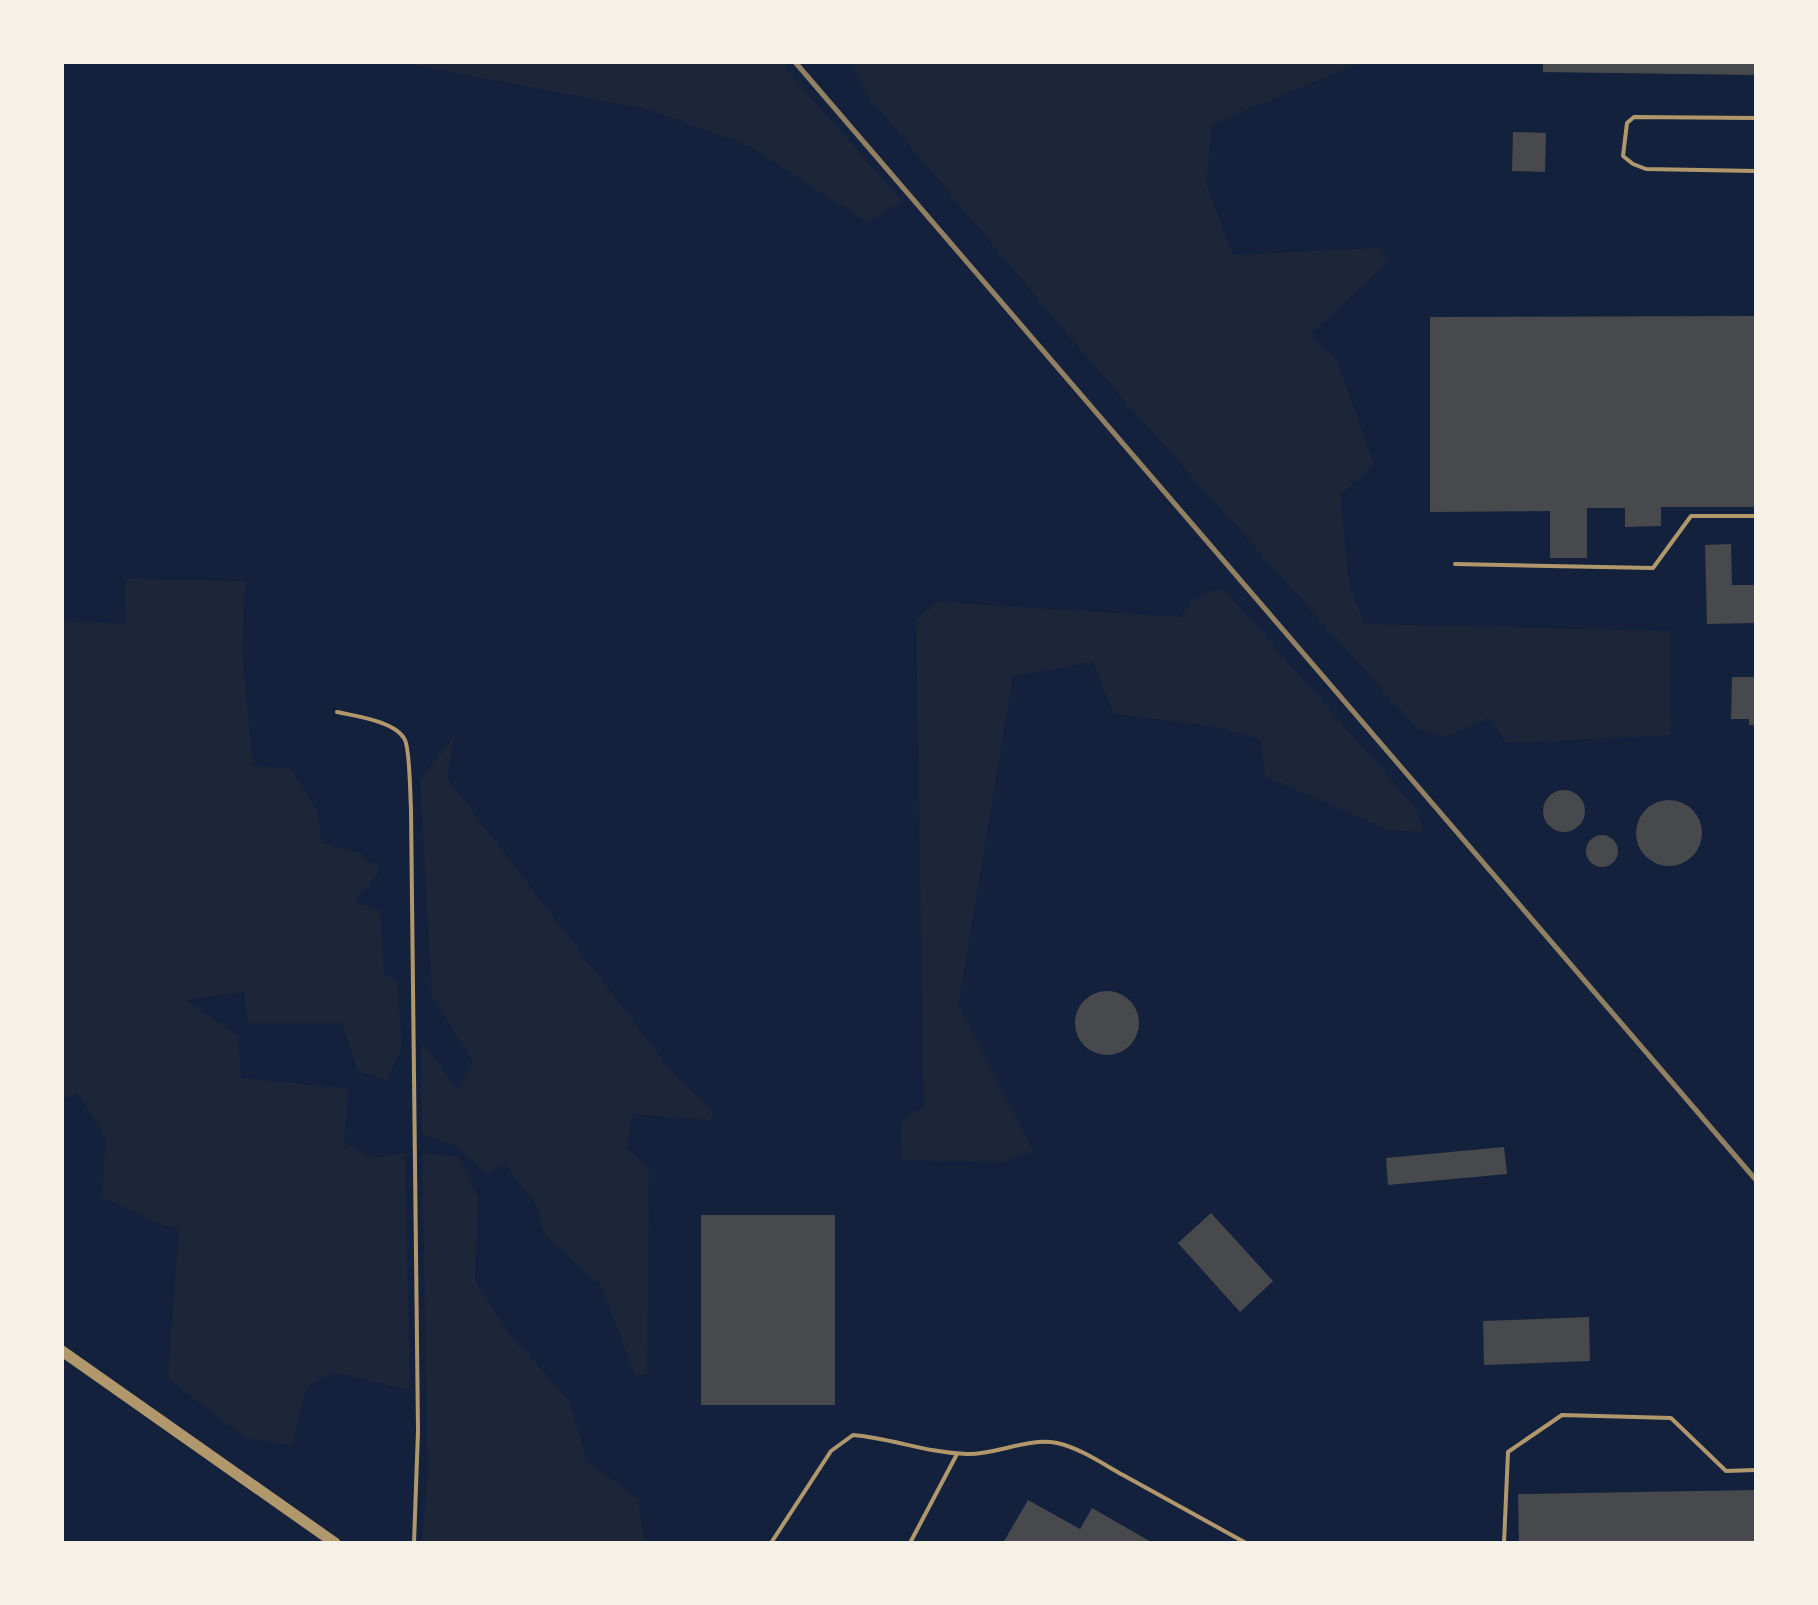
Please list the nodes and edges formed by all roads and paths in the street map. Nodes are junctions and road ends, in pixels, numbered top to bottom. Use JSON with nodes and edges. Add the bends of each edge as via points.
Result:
{"nodes":[{"id":1,"x":1756,"y":118,"type":"edge"},
{"id":2,"x":1756,"y":171,"type":"edge"},
{"id":3,"x":1756,"y":516,"type":"edge"},
{"id":4,"x":1455,"y":564,"type":"dead end"},
{"id":5,"x":337,"y":712,"type":"dead end"},
{"id":6,"x":62,"y":1351,"type":"edge"},
{"id":7,"x":957,"y":1454,"type":"junction"},
{"id":8,"x":1756,"y":1470,"type":"edge"},
{"id":9,"x":335,"y":1543,"type":"edge"},
{"id":10,"x":414,"y":1543,"type":"edge"},
{"id":11,"x":771,"y":1543,"type":"edge"},
{"id":12,"x":910,"y":1543,"type":"edge"},
{"id":13,"x":1246,"y":1543,"type":"edge"},
{"id":14,"x":1504,"y":1543,"type":"edge"}],
"edges":[{"from":1,"to":2,"type":"lane","via":[[1634,117],[1627,123],[1623,156],[1646,169]]},
{"from":3,"to":4,"type":"lane","via":[[1691,516],[1653,568]]},
{"from":5,"to":10,"type":"lane","via":[[397,730],[406,740],[418,1431]]},
{"from":6,"to":9,"type":"street"},
{"from":7,"to":11,"type":"lane","via":[[853,1435],[831,1451]]},
{"from":7,"to":12,"type":"lane"},
{"from":7,"to":13,"type":"lane","via":[[1057,1443]]},
{"from":8,"to":14,"type":"lane","via":[[1726,1471],[1671,1418],[1562,1415],[1508,1452]]}]}
